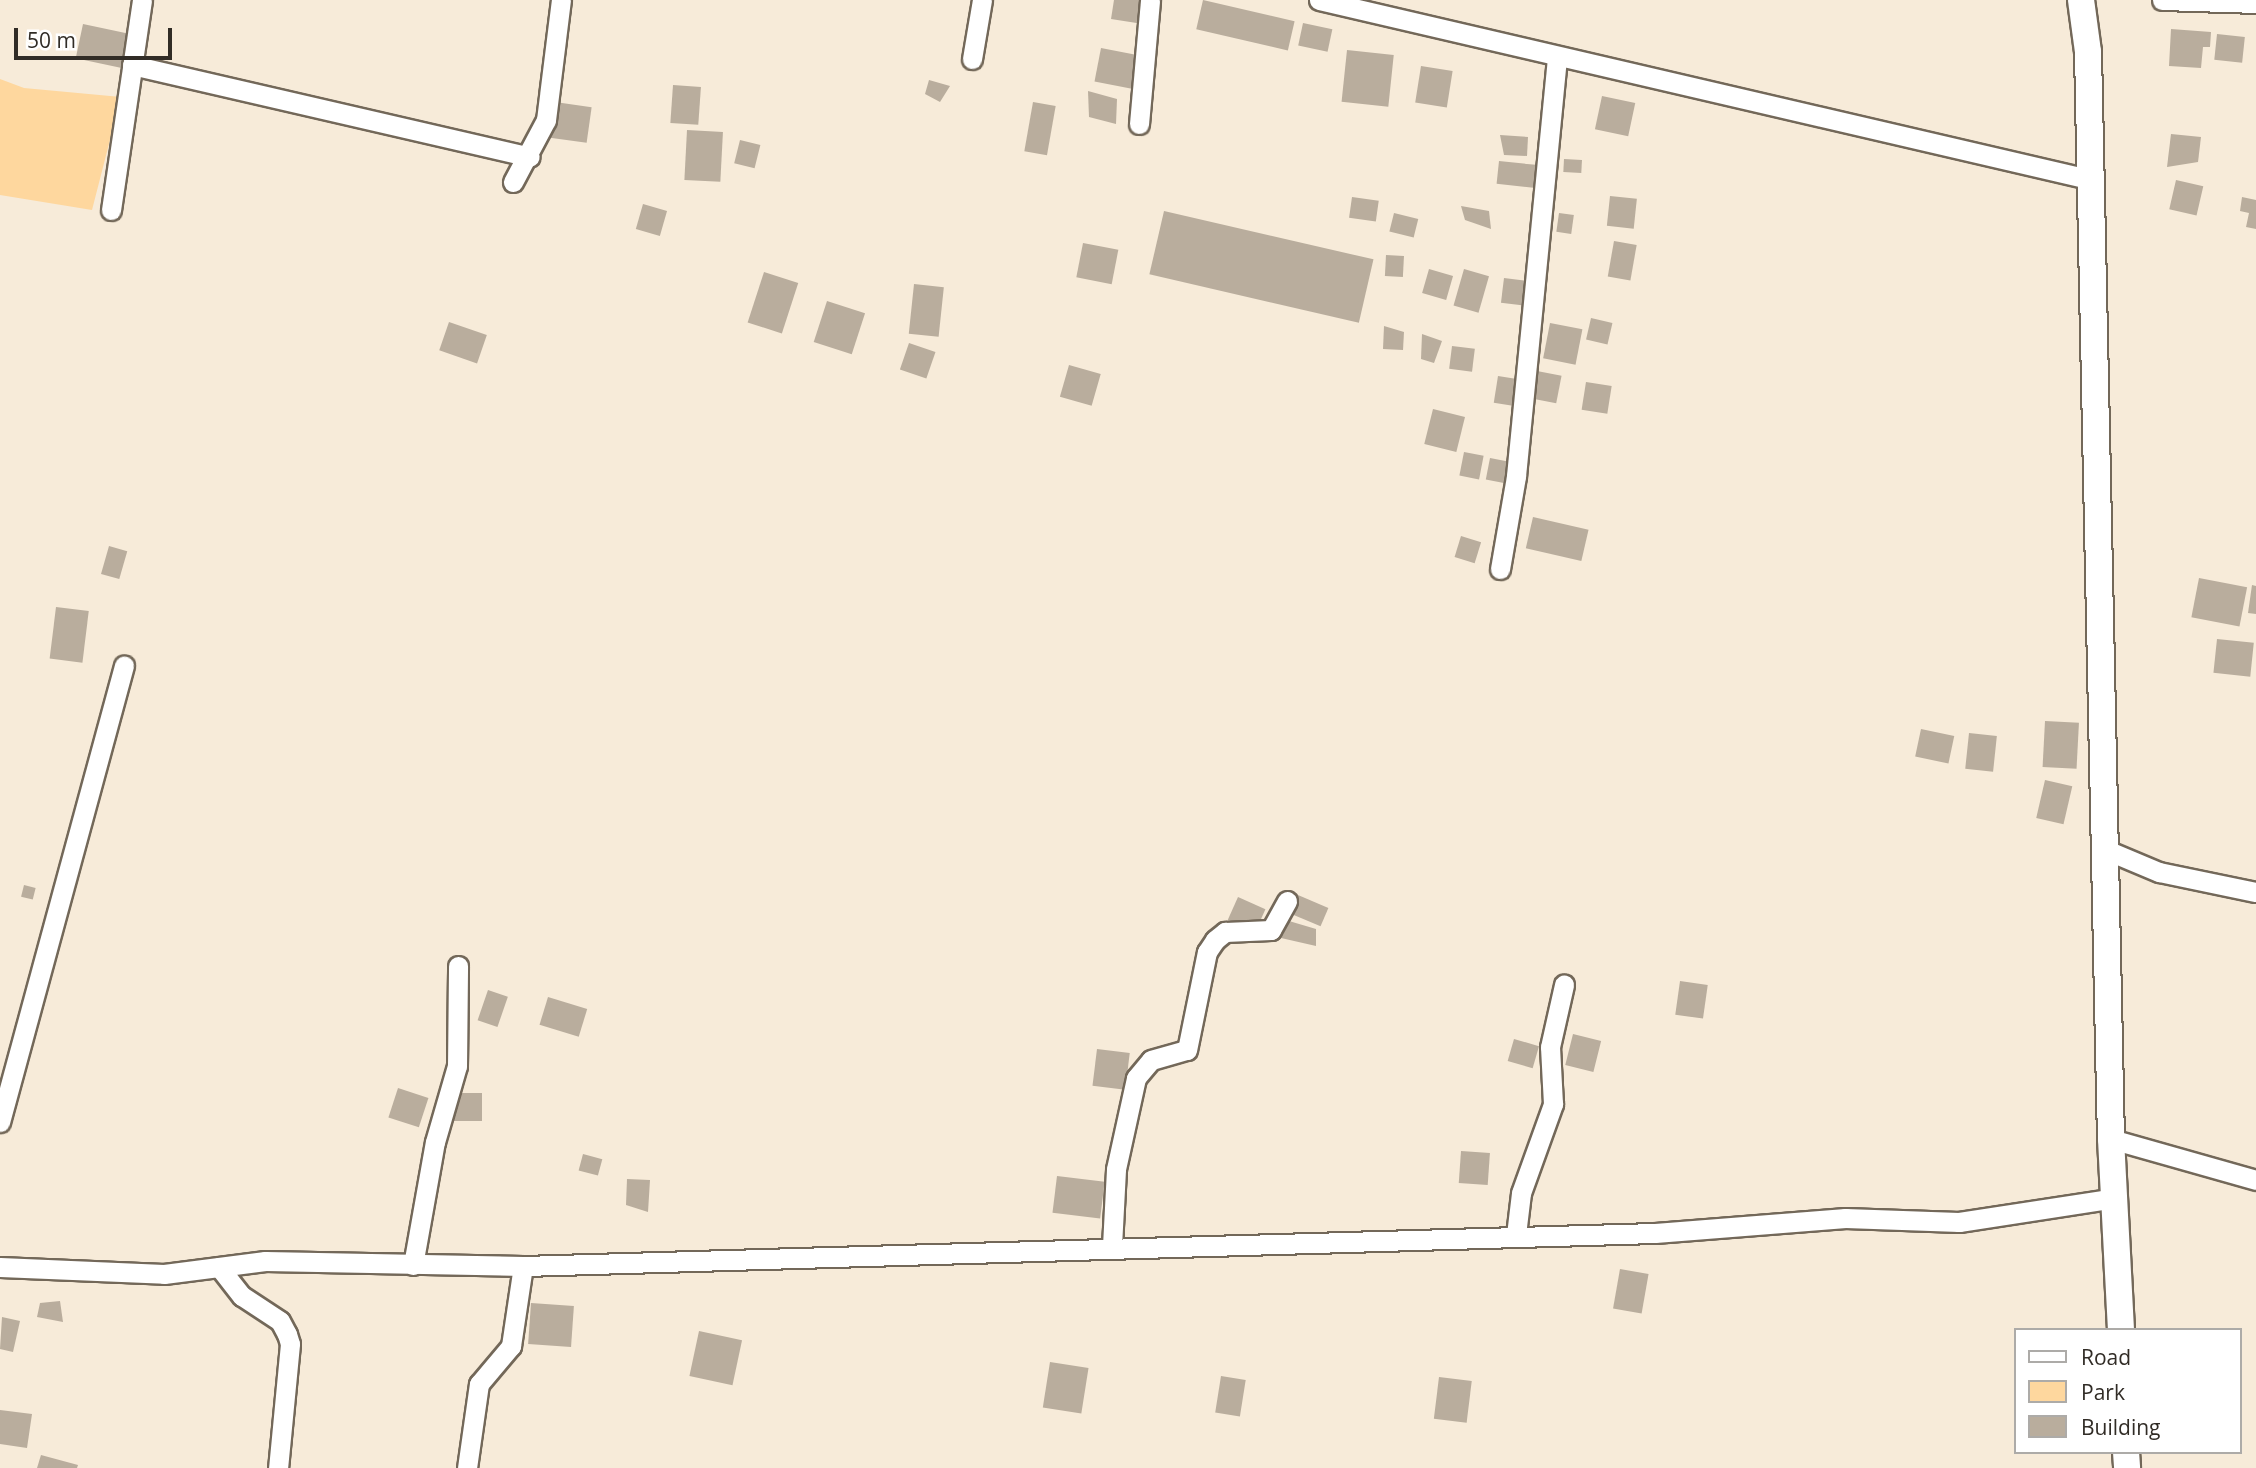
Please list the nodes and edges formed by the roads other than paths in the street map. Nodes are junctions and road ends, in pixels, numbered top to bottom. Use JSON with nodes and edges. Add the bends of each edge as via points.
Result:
{"nodes":[{"id":1,"x":142,"y":0,"type":"edge"},
{"id":2,"x":561,"y":0,"type":"edge"},
{"id":3,"x":982,"y":0,"type":"edge"},
{"id":4,"x":1150,"y":0,"type":"edge"},
{"id":5,"x":1319,"y":0,"type":"edge"},
{"id":6,"x":2081,"y":0,"type":"edge"},
{"id":7,"x":2162,"y":0,"type":"edge"},
{"id":8,"x":2256,"y":3,"type":"edge"},
{"id":9,"x":1557,"y":58,"type":"junction"},
{"id":10,"x":972,"y":59,"type":"dead end"},
{"id":11,"x":132,"y":65,"type":"junction"},
{"id":12,"x":1139,"y":124,"type":"dead end"},
{"id":13,"x":529,"y":157,"type":"junction"},
{"id":14,"x":2088,"y":178,"type":"junction"},
{"id":15,"x":513,"y":182,"type":"dead end"},
{"id":16,"x":111,"y":211,"type":"dead end"},
{"id":17,"x":1500,"y":569,"type":"dead end"},
{"id":18,"x":124,"y":666,"type":"dead end"},
{"id":19,"x":2104,"y":849,"type":"junction"},
{"id":20,"x":2256,"y":892,"type":"edge"},
{"id":21,"x":1287,"y":901,"type":"dead end"},
{"id":22,"x":458,"y":966,"type":"dead end"},
{"id":23,"x":1564,"y":985,"type":"dead end"},
{"id":24,"x":0,"y":1122,"type":"edge"},
{"id":25,"x":2111,"y":1139,"type":"junction"},
{"id":26,"x":2256,"y":1180,"type":"edge"},
{"id":27,"x":2116,"y":1198,"type":"junction"},
{"id":28,"x":1516,"y":1235,"type":"junction"},
{"id":29,"x":1112,"y":1246,"type":"junction"},
{"id":30,"x":414,"y":1265,"type":"junction"},
{"id":31,"x":523,"y":1266,"type":"junction"},
{"id":32,"x":0,"y":1267,"type":"edge"},
{"id":33,"x":219,"y":1267,"type":"junction"},
{"id":34,"x":2121,"y":1328,"type":"edge"},
{"id":35,"x":278,"y":1468,"type":"edge"},
{"id":36,"x":467,"y":1468,"type":"edge"}],
"edges":[{"from":1,"to":11,"type":"street"},
{"from":2,"to":13,"type":"street","via":[[551,93]]},
{"from":3,"to":10,"type":"street"},
{"from":4,"to":12,"type":"street"},
{"from":5,"to":9,"type":"street"},
{"from":6,"to":14,"type":"street","via":[[2088,52]]},
{"from":7,"to":8,"type":"street"},
{"from":9,"to":14,"type":"street"},
{"from":9,"to":17,"type":"street","via":[[1516,476]]},
{"from":11,"to":13,"type":"street"},
{"from":11,"to":16,"type":"street"},
{"from":13,"to":15,"type":"street"},
{"from":14,"to":19,"type":"street"},
{"from":18,"to":24,"type":"street"},
{"from":19,"to":20,"type":"street","via":[[2159,873]]},
{"from":19,"to":25,"type":"street"},
{"from":21,"to":29,"type":"street","via":[[1272,930],[1225,932],[1215,940],[1207,952],[1187,1050],[1151,1060],[1136,1078],[1116,1169]]},
{"from":22,"to":30,"type":"street","via":[[457,1066],[435,1142]]},
{"from":23,"to":28,"type":"street","via":[[1550,1047],[1553,1104],[1521,1193]]},
{"from":25,"to":26,"type":"street"},
{"from":25,"to":27,"type":"street"},
{"from":27,"to":28,"type":"street","via":[[1959,1222],[1845,1217],[1655,1233]]},
{"from":27,"to":34,"type":"street"},
{"from":28,"to":29,"type":"street"},
{"from":29,"to":31,"type":"street"},
{"from":30,"to":31,"type":"street"},
{"from":30,"to":33,"type":"street","via":[[265,1261]]},
{"from":31,"to":36,"type":"street","via":[[511,1346],[479,1384]]},
{"from":32,"to":33,"type":"street","via":[[120,1275]]},
{"from":33,"to":35,"type":"street","via":[[242,1296],[280,1321],[290,1344]]}]}
